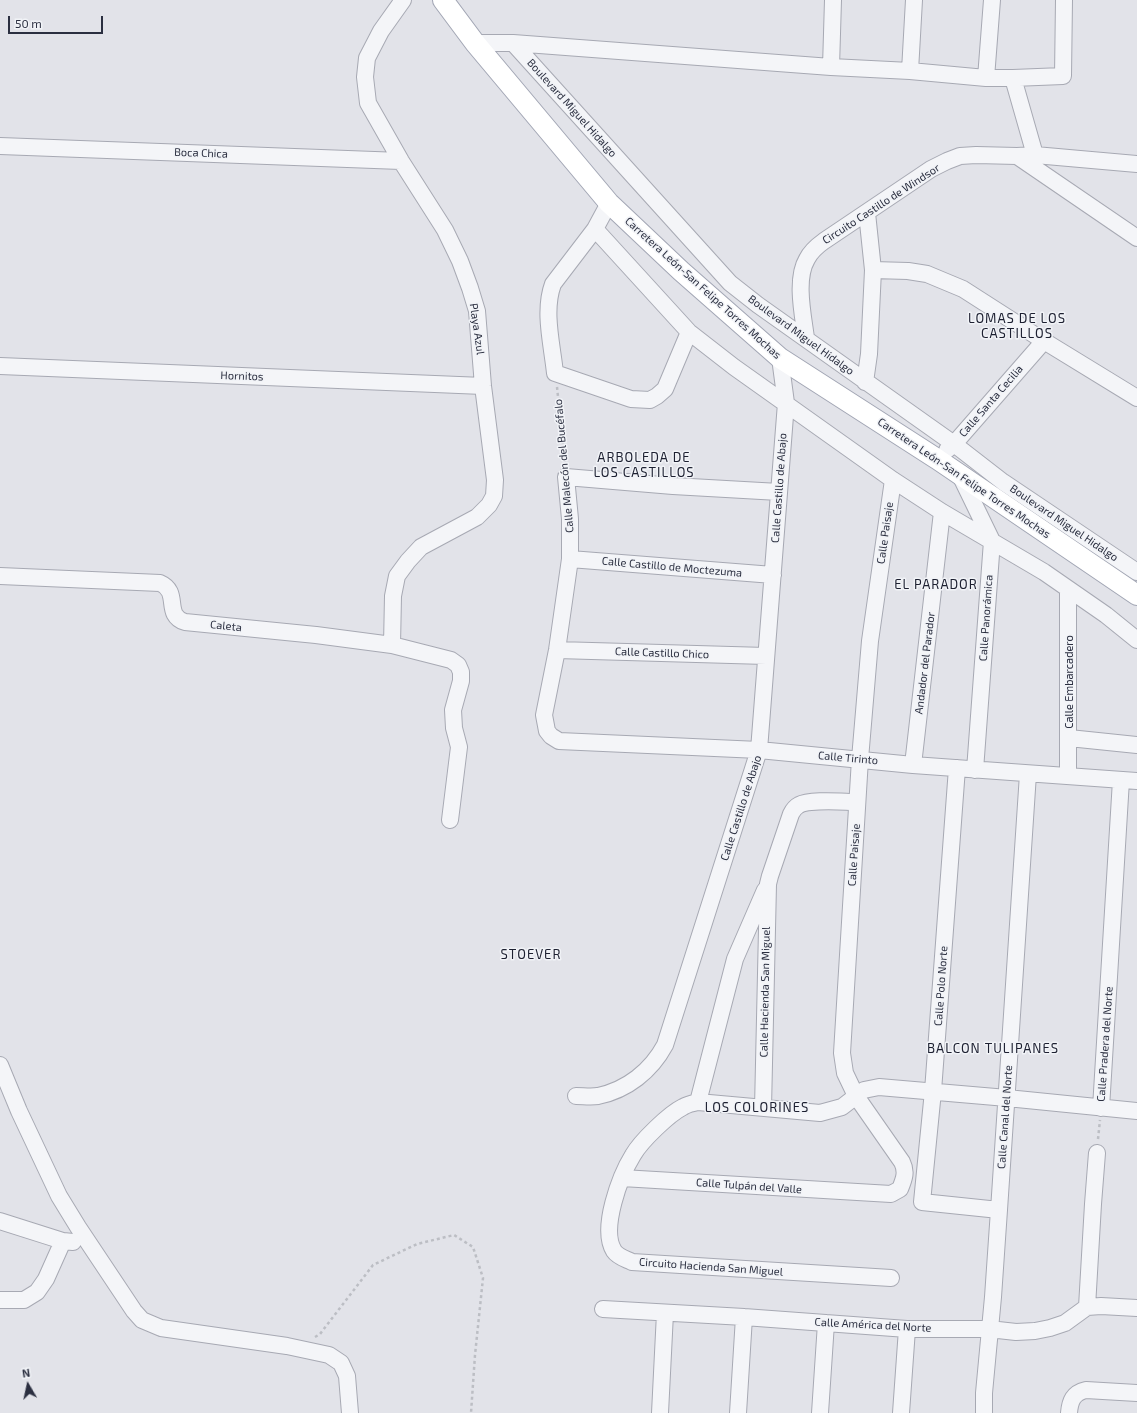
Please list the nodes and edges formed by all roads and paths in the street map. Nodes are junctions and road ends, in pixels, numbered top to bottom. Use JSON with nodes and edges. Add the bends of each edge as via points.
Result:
{"nodes":[{"id":1,"x":402,"y":0,"type":"edge"},
{"id":2,"x":443,"y":0,"type":"edge"},
{"id":3,"x":833,"y":0,"type":"edge"},
{"id":4,"x":914,"y":0,"type":"edge"},
{"id":5,"x":992,"y":0,"type":"edge"},
{"id":6,"x":1064,"y":0,"type":"edge"},
{"id":7,"x":475,"y":43,"type":"junction"},
{"id":8,"x":513,"y":43,"type":"junction"},
{"id":9,"x":831,"y":68,"type":"junction"},
{"id":10,"x":910,"y":71,"type":"junction"},
{"id":11,"x":986,"y":78,"type":"junction"},
{"id":12,"x":1012,"y":78,"type":"junction"},
{"id":13,"x":0,"y":146,"type":"edge"},
{"id":14,"x":1035,"y":155,"type":"junction"},
{"id":15,"x":1017,"y":156,"type":"junction"},
{"id":16,"x":401,"y":161,"type":"junction"},
{"id":17,"x":1137,"y":164,"type":"edge"},
{"id":18,"x":609,"y":202,"type":"junction"},
{"id":19,"x":867,"y":213,"type":"junction"},
{"id":20,"x":596,"y":229,"type":"junction"},
{"id":21,"x":1137,"y":238,"type":"edge"},
{"id":22,"x":873,"y":270,"type":"junction"},
{"id":23,"x":689,"y":332,"type":"junction"},
{"id":24,"x":806,"y":338,"type":"junction"},
{"id":25,"x":1044,"y":341,"type":"junction"},
{"id":26,"x":780,"y":358,"type":"junction"},
{"id":27,"x":0,"y":366,"type":"edge"},
{"id":28,"x":555,"y":373,"type":"junction"},
{"id":29,"x":865,"y":382,"type":"junction"},
{"id":30,"x":483,"y":386,"type":"junction"},
{"id":31,"x":1137,"y":398,"type":"edge"},
{"id":32,"x":786,"y":403,"type":"junction"},
{"id":33,"x":954,"y":444,"type":"junction"},
{"id":34,"x":937,"y":459,"type":"junction"},
{"id":35,"x":960,"y":475,"type":"junction"},
{"id":36,"x":566,"y":477,"type":"junction"},
{"id":37,"x":893,"y":480,"type":"junction"},
{"id":38,"x":779,"y":492,"type":"junction"},
{"id":39,"x":942,"y":512,"type":"junction"},
{"id":40,"x":992,"y":541,"type":"junction"},
{"id":41,"x":570,"y":559,"type":"junction"},
{"id":42,"x":1137,"y":572,"type":"edge"},
{"id":43,"x":773,"y":575,"type":"junction"},
{"id":44,"x":0,"y":576,"type":"edge"},
{"id":45,"x":1068,"y":589,"type":"junction"},
{"id":46,"x":1137,"y":595,"type":"edge"},
{"id":47,"x":1137,"y":640,"type":"edge"},
{"id":48,"x":392,"y":645,"type":"junction"},
{"id":49,"x":557,"y":650,"type":"junction"},
{"id":50,"x":766,"y":656,"type":"junction"},
{"id":51,"x":1069,"y":738,"type":"junction"},
{"id":52,"x":559,"y":742,"type":"joint"},
{"id":53,"x":1137,"y":745,"type":"edge"},
{"id":54,"x":759,"y":750,"type":"junction"},
{"id":55,"x":860,"y":759,"type":"junction"},
{"id":56,"x":913,"y":765,"type":"junction"},
{"id":57,"x":956,"y":768,"type":"junction"},
{"id":58,"x":975,"y":770,"type":"junction"},
{"id":59,"x":1028,"y":774,"type":"junction"},
{"id":60,"x":1068,"y":776,"type":"junction"},
{"id":61,"x":1129,"y":780,"type":"edge"},
{"id":62,"x":857,"y":802,"type":"junction"},
{"id":63,"x":450,"y":820,"type":"dead end"},
{"id":64,"x":769,"y":880,"type":"junction"},
{"id":65,"x":0,"y":1065,"type":"edge"},
{"id":66,"x":933,"y":1092,"type":"junction"},
{"id":67,"x":576,"y":1096,"type":"dead end"},
{"id":68,"x":1007,"y":1098,"type":"junction"},
{"id":69,"x":859,"y":1100,"type":"junction"},
{"id":70,"x":698,"y":1102,"type":"junction"},
{"id":71,"x":762,"y":1108,"type":"junction"},
{"id":72,"x":1101,"y":1108,"type":"junction"},
{"id":73,"x":1137,"y":1111,"type":"edge"},
{"id":74,"x":1097,"y":1154,"type":"joint"},
{"id":75,"x":622,"y":1178,"type":"junction"},
{"id":76,"x":876,"y":1194,"type":"joint"},
{"id":77,"x":999,"y":1210,"type":"junction"},
{"id":78,"x":0,"y":1221,"type":"edge"},
{"id":79,"x":62,"y":1241,"type":"junction"},
{"id":80,"x":89,"y":1244,"type":"junction"},
{"id":81,"x":891,"y":1278,"type":"dead end"},
{"id":82,"x":0,"y":1300,"type":"edge"},
{"id":83,"x":1087,"y":1307,"type":"junction"},
{"id":84,"x":1137,"y":1308,"type":"edge"},
{"id":85,"x":603,"y":1309,"type":"dead end"},
{"id":86,"x":665,"y":1313,"type":"junction"},
{"id":87,"x":744,"y":1317,"type":"junction"},
{"id":88,"x":826,"y":1323,"type":"junction"},
{"id":89,"x":907,"y":1329,"type":"junction"},
{"id":90,"x":990,"y":1329,"type":"junction"},
{"id":91,"x":310,"y":1340,"type":"dead end"},
{"id":92,"x":1137,"y":1393,"type":"edge"},
{"id":93,"x":350,"y":1413,"type":"edge"},
{"id":94,"x":471,"y":1413,"type":"edge"},
{"id":95,"x":660,"y":1413,"type":"edge"},
{"id":96,"x":738,"y":1413,"type":"edge"},
{"id":97,"x":820,"y":1413,"type":"edge"},
{"id":98,"x":901,"y":1413,"type":"edge"},
{"id":99,"x":984,"y":1413,"type":"edge"},
{"id":100,"x":1069,"y":1413,"type":"edge"}],
"edges":[{"from":1,"to":16,"type":"street","name":"Playa Azul","via":[[367,58],[365,76],[368,103]]},
{"from":2,"to":7,"type":"main road","name":"Carretera León-San Felipe Torres Mochas"},
{"from":3,"to":9,"type":"street"},
{"from":4,"to":10,"type":"street"},
{"from":5,"to":11,"type":"street"},
{"from":6,"to":12,"type":"street","via":[[1063,76]]},
{"from":7,"to":8,"type":"street"},
{"from":7,"to":18,"type":"main road","name":"Carretera León-San Felipe Torres Mochas"},
{"from":8,"to":9,"type":"street"},
{"from":8,"to":24,"type":"street","name":"Boulevard Miguel Hidalgo","via":[[730,282],[758,306]]},
{"from":9,"to":10,"type":"street"},
{"from":10,"to":11,"type":"street"},
{"from":11,"to":12,"type":"street"},
{"from":12,"to":14,"type":"street"},
{"from":13,"to":16,"type":"street","name":"Boca Chica"},
{"from":14,"to":15,"type":"street","name":"Circuito Castillo de Windsor"},
{"from":14,"to":17,"type":"street","name":"Circuito Castillo de Windsor"},
{"from":15,"to":19,"type":"street","name":"Circuito Castillo de Windsor","via":[[960,156],[932,169]]},
{"from":15,"to":21,"type":"street"},
{"from":16,"to":30,"type":"street","name":"Playa Azul","via":[[445,230],[468,281],[477,311]]},
{"from":18,"to":20,"type":"street"},
{"from":18,"to":26,"type":"main road","name":"Carretera León-San Felipe Torres Mochas","via":[[681,271]]},
{"from":19,"to":22,"type":"street"},
{"from":19,"to":24,"type":"street","name":"Circuito Castillo de Windsor","via":[[813,249],[806,259],[801,281]]},
{"from":20,"to":23,"type":"street"},
{"from":20,"to":28,"type":"street","via":[[553,284],[549,294]]},
{"from":22,"to":25,"type":"street","via":[[927,274],[963,288]]},
{"from":22,"to":29,"type":"street"},
{"from":23,"to":28,"type":"street","via":[[665,389],[650,400],[631,399]]},
{"from":23,"to":32,"type":"street"},
{"from":24,"to":29,"type":"street","name":"Boulevard Miguel Hidalgo"},
{"from":25,"to":31,"type":"street"},
{"from":25,"to":33,"type":"street","name":"Calle Santa Cecilia"},
{"from":26,"to":32,"type":"street","name":"Calle Castillo de Abajo"},
{"from":26,"to":34,"type":"main road","name":"Carretera León-San Felipe Torres Mochas"},
{"from":27,"to":30,"type":"street","name":"Hornitos"},
{"from":28,"to":36,"type":"path","name":"Calle Malecón del Bucéfalo"},
{"from":29,"to":33,"type":"street","name":"Boulevard Miguel Hidalgo"},
{"from":30,"to":48,"type":"street","name":"Playa Azul","via":[[495,480],[494,496],[477,517],[421,548],[397,576],[393,596]]},
{"from":32,"to":37,"type":"street"},
{"from":32,"to":38,"type":"street","name":"Calle Castillo de Abajo"},
{"from":33,"to":34,"type":"street","name":"Calle Santa Cecilia"},
{"from":33,"to":42,"type":"street","name":"Boulevard Miguel Hidalgo","via":[[1003,482]]},
{"from":34,"to":35,"type":"main road","name":"Carretera León-San Felipe Torres Mochas"},
{"from":35,"to":40,"type":"street"},
{"from":35,"to":46,"type":"main road","name":"Carretera León-San Felipe Torres Mochas"},
{"from":36,"to":38,"type":"street"},
{"from":36,"to":41,"type":"street","name":"Calle Malecón del Bucéfalo"},
{"from":37,"to":39,"type":"street"},
{"from":37,"to":55,"type":"street","name":"Calle Paisaje","via":[[870,641]]},
{"from":38,"to":43,"type":"street","name":"Calle Castillo de Abajo"},
{"from":39,"to":40,"type":"street"},
{"from":39,"to":56,"type":"street","name":"Andador del Parador"},
{"from":40,"to":45,"type":"street"},
{"from":40,"to":58,"type":"street","name":"Calle Panorámica"},
{"from":41,"to":43,"type":"street","name":"Calle Castillo de Moctezuma"},
{"from":41,"to":49,"type":"street","name":"Calle Malecón del Bucéfalo"},
{"from":43,"to":50,"type":"street","name":"Calle Castillo de Abajo"},
{"from":44,"to":48,"type":"street","name":"Caleta","via":[[160,583],[167,586],[170,592],[174,614],[178,620],[185,622]]},
{"from":45,"to":47,"type":"street"},
{"from":45,"to":51,"type":"street","name":"Calle Embarcadero"},
{"from":48,"to":63,"type":"street","name":"Caleta","via":[[452,660],[461,672],[462,681],[453,710],[459,747]]},
{"from":49,"to":50,"type":"street","name":"Calle Castillo Chico"},
{"from":49,"to":52,"type":"street","name":"Calle Malecón del Bucéfalo","via":[[544,715],[547,730]]},
{"from":50,"to":54,"type":"street","name":"Calle Castillo de Abajo"},
{"from":51,"to":53,"type":"street"},
{"from":51,"to":60,"type":"street","name":"Calle Embarcadero"},
{"from":52,"to":54,"type":"street","name":"Calle Tirinto"},
{"from":54,"to":55,"type":"street","name":"Calle Tirinto"},
{"from":54,"to":67,"type":"street","name":"Calle Castillo de Abajo","via":[[659,1057],[651,1066],[613,1092],[596,1096]]},
{"from":55,"to":56,"type":"street","name":"Calle Tirinto"},
{"from":55,"to":62,"type":"street","name":"Calle Paisaje"},
{"from":56,"to":57,"type":"street","name":"Calle Tirinto"},
{"from":57,"to":58,"type":"street","name":"Calle Tirinto"},
{"from":57,"to":66,"type":"street","name":"Calle Polo Norte"},
{"from":58,"to":59,"type":"street","name":"Calle Tirinto"},
{"from":59,"to":60,"type":"street","name":"Calle Tirinto"},
{"from":59,"to":68,"type":"street","name":"Calle Canal del Norte"},
{"from":60,"to":61,"type":"street","name":"Calle Tirinto"},
{"from":61,"to":72,"type":"street","name":"Calle Pradera del Norte"},
{"from":62,"to":64,"type":"street","via":[[808,802],[794,808]]},
{"from":62,"to":69,"type":"street","name":"Calle Paisaje","via":[[842,1053],[845,1073]]},
{"from":64,"to":70,"type":"street","via":[[735,959]]},
{"from":64,"to":71,"type":"street","name":"Calle Hacienda San Miguel"},
{"from":65,"to":80,"type":"street","via":[[59,1196]]},
{"from":66,"to":68,"type":"street"},
{"from":66,"to":69,"type":"street","via":[[879,1088],[864,1090]]},
{"from":66,"to":77,"type":"street","name":"Calle Polo Norte","via":[[922,1202]]},
{"from":68,"to":72,"type":"street"},
{"from":68,"to":77,"type":"street","name":"Calle Canal del Norte"},
{"from":69,"to":71,"type":"street","via":[[820,1113]]},
{"from":69,"to":76,"type":"street","name":"Calle Paisaje","via":[[904,1167],[900,1189],[891,1194]]},
{"from":70,"to":71,"type":"street"},
{"from":70,"to":75,"type":"street","name":"Circuito Hacienda San Miguel","via":[[683,1107],[647,1138],[633,1155]]},
{"from":72,"to":73,"type":"street"},
{"from":72,"to":74,"type":"path","name":"Calle Pradera del Norte"},
{"from":74,"to":83,"type":"street"},
{"from":75,"to":76,"type":"street","name":"Calle Tulpán del Valle"},
{"from":75,"to":81,"type":"street","name":"Circuito Hacienda San Miguel","via":[[615,1195],[609,1238],[614,1251],[632,1262]]},
{"from":77,"to":90,"type":"street","name":"Calle Canal del Norte"},
{"from":78,"to":79,"type":"street"},
{"from":79,"to":80,"type":"street"},
{"from":79,"to":82,"type":"street","via":[[46,1279],[37,1292],[24,1300]]},
{"from":80,"to":93,"type":"street","via":[[142,1320],[161,1328],[287,1346],[329,1355],[341,1363],[346,1376]]},
{"from":83,"to":84,"type":"street"},
{"from":83,"to":90,"type":"street","name":"Calle América del Norte","via":[[1065,1323],[1050,1328],[1016,1332]]},
{"from":85,"to":86,"type":"street","name":"Calle América del Norte"},
{"from":86,"to":87,"type":"street","name":"Calle América del Norte"},
{"from":86,"to":95,"type":"street"},
{"from":87,"to":88,"type":"street","name":"Calle América del Norte"},
{"from":87,"to":96,"type":"street"},
{"from":88,"to":89,"type":"street","name":"Calle América del Norte"},
{"from":88,"to":97,"type":"street"},
{"from":89,"to":90,"type":"street","name":"Calle América del Norte"},
{"from":89,"to":98,"type":"street"},
{"from":90,"to":99,"type":"street","name":"Calle Canal del Norte"},
{"from":91,"to":94,"type":"path","via":[[320,1334],[373,1265],[417,1244],[454,1235],[473,1247],[484,1278]]},
{"from":92,"to":100,"type":"street","via":[[1080,1391],[1072,1398]]}]}
